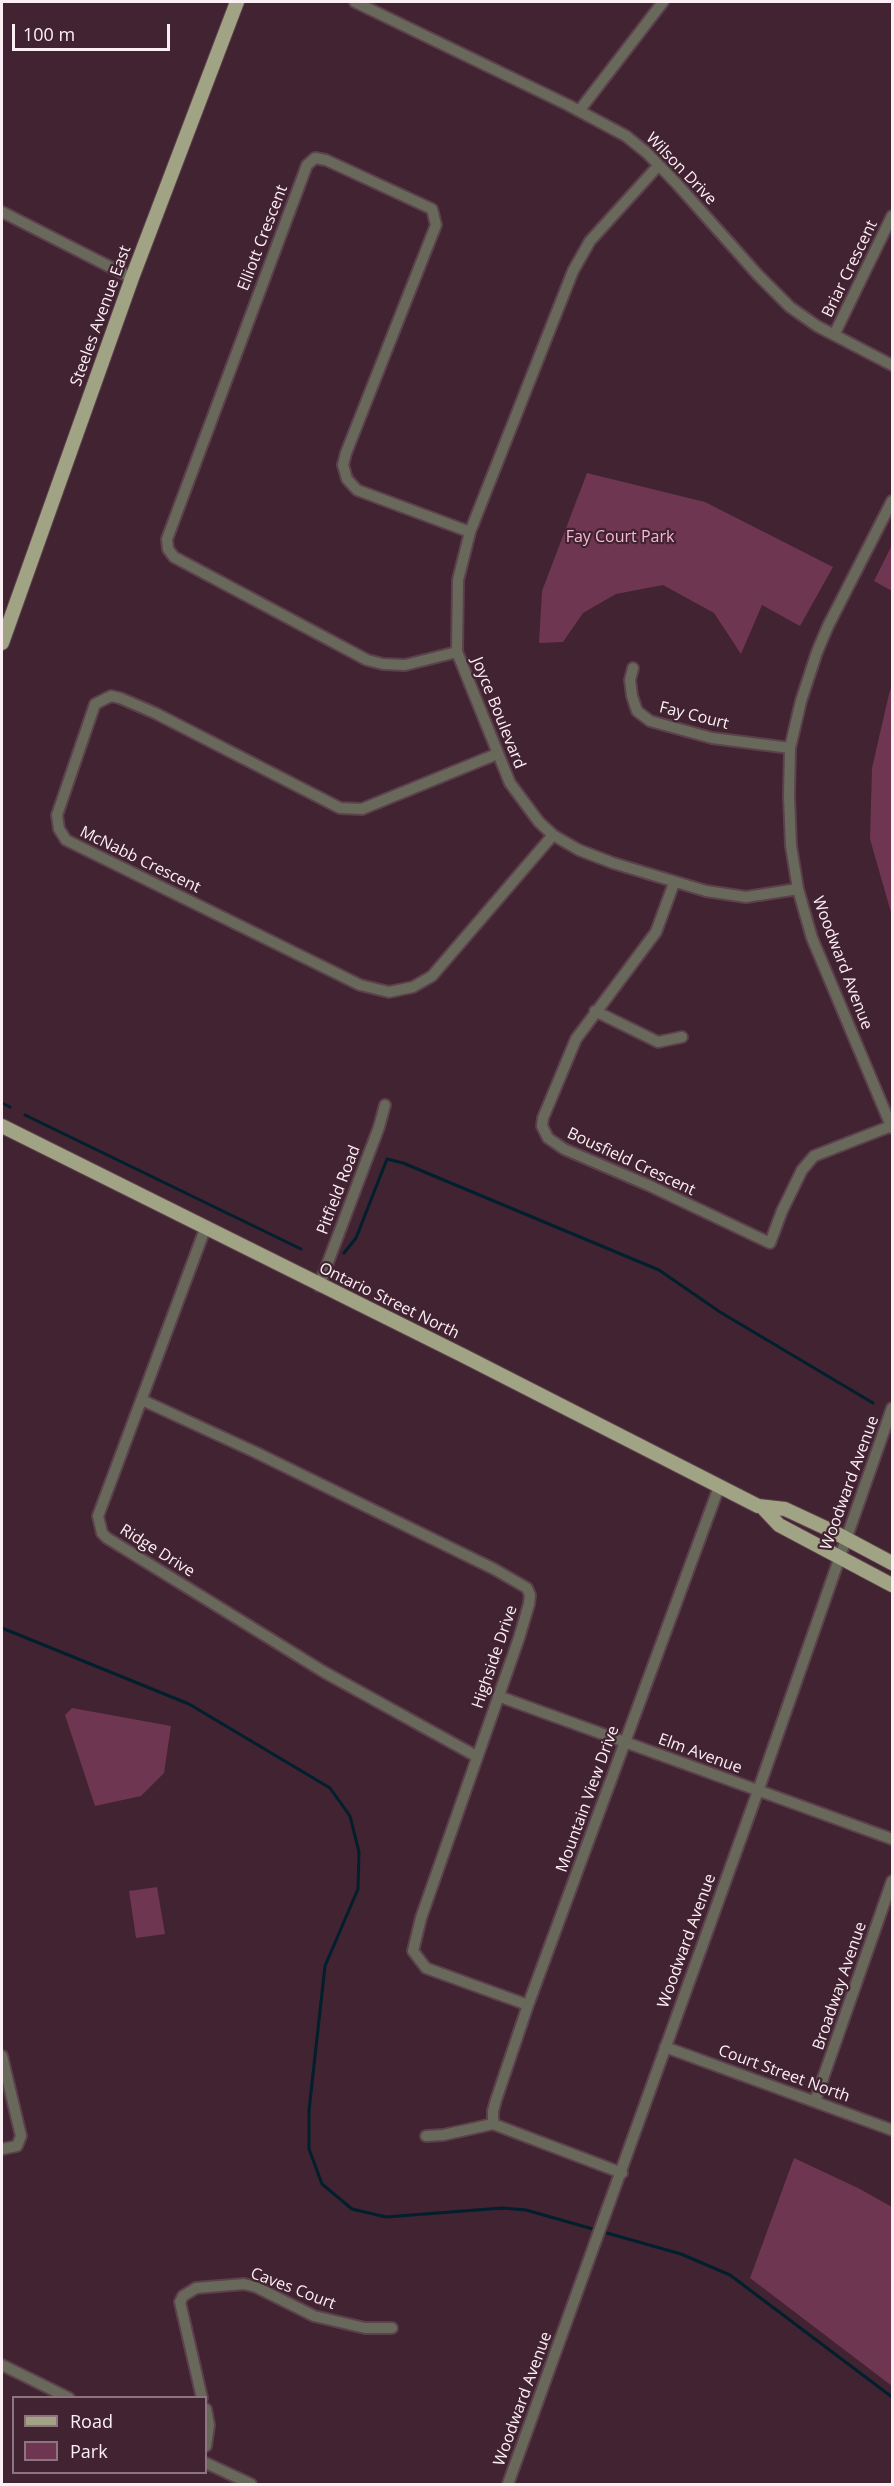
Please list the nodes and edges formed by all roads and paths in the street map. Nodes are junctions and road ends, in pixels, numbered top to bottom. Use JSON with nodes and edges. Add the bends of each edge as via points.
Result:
{"nodes":[{"id":1,"x":237,"y":2,"type":"edge"},
{"id":2,"x":355,"y":2,"type":"edge"},
{"id":3,"x":663,"y":2,"type":"edge"},
{"id":4,"x":579,"y":111,"type":"junction"},
{"id":5,"x":658,"y":166,"type":"junction"},
{"id":6,"x":2,"y":212,"type":"edge"},
{"id":7,"x":892,"y":216,"type":"edge"},
{"id":8,"x":132,"y":278,"type":"junction"},
{"id":9,"x":834,"y":335,"type":"junction"},
{"id":10,"x":892,"y":364,"type":"edge"},
{"id":11,"x":892,"y":501,"type":"edge"},
{"id":12,"x":470,"y":532,"type":"junction"},
{"id":13,"x":2,"y":643,"type":"edge"},
{"id":14,"x":457,"y":652,"type":"junction"},
{"id":15,"x":633,"y":668,"type":"dead end"},
{"id":16,"x":790,"y":748,"type":"junction"},
{"id":17,"x":497,"y":754,"type":"junction"},
{"id":18,"x":553,"y":835,"type":"junction"},
{"id":19,"x":674,"y":883,"type":"junction"},
{"id":20,"x":798,"y":889,"type":"junction"},
{"id":21,"x":595,"y":1011,"type":"junction"},
{"id":22,"x":682,"y":1037,"type":"dead end"},
{"id":23,"x":385,"y":1105,"type":"dead end"},
{"id":24,"x":2,"y":1126,"type":"edge"},
{"id":25,"x":892,"y":1127,"type":"edge"},
{"id":26,"x":205,"y":1229,"type":"junction"},
{"id":27,"x":319,"y":1286,"type":"junction"},
{"id":28,"x":142,"y":1400,"type":"junction"},
{"id":29,"x":892,"y":1407,"type":"edge"},
{"id":30,"x":719,"y":1486,"type":"junction"},
{"id":31,"x":762,"y":1507,"type":"junction"},
{"id":32,"x":846,"y":1538,"type":"junction"},
{"id":33,"x":839,"y":1557,"type":"junction"},
{"id":34,"x":892,"y":1563,"type":"edge"},
{"id":35,"x":892,"y":1585,"type":"edge"},
{"id":36,"x":498,"y":1696,"type":"junction"},
{"id":37,"x":626,"y":1743,"type":"junction"},
{"id":38,"x":476,"y":1756,"type":"junction"},
{"id":39,"x":758,"y":1791,"type":"junction"},
{"id":40,"x":892,"y":1839,"type":"edge"},
{"id":41,"x":892,"y":1881,"type":"edge"},
{"id":42,"x":528,"y":2005,"type":"junction"},
{"id":43,"x":665,"y":2047,"type":"junction"},
{"id":44,"x":2,"y":2056,"type":"edge"},
{"id":45,"x":815,"y":2101,"type":"junction"},
{"id":46,"x":493,"y":2124,"type":"junction"},
{"id":47,"x":892,"y":2130,"type":"edge"},
{"id":48,"x":426,"y":2136,"type":"dead end"},
{"id":49,"x":2,"y":2150,"type":"edge"},
{"id":50,"x":622,"y":2173,"type":"junction"},
{"id":51,"x":392,"y":2328,"type":"dead end"},
{"id":52,"x":2,"y":2365,"type":"edge"},
{"id":53,"x":67,"y":2396,"type":"edge"},
{"id":54,"x":202,"y":2396,"type":"edge"},
{"id":55,"x":207,"y":2414,"type":"edge"},
{"id":56,"x":207,"y":2439,"type":"edge"},
{"id":57,"x":207,"y":2463,"type":"edge"},
{"id":58,"x":251,"y":2484,"type":"edge"},
{"id":59,"x":508,"y":2484,"type":"edge"}],
"edges":[{"from":1,"to":8,"type":"main road","name":"Steeles Avenue East"},
{"from":2,"to":4,"type":"street","name":"Wilson Drive"},
{"from":3,"to":4,"type":"street"},
{"from":4,"to":5,"type":"street","name":"Wilson Drive","via":[[626,136]]},
{"from":5,"to":9,"type":"street","name":"Wilson Drive","via":[[790,307]]},
{"from":5,"to":12,"type":"street","name":"Joyce Boulevard","via":[[590,241],[573,271]]},
{"from":6,"to":8,"type":"street"},
{"from":7,"to":9,"type":"street","name":"Briar Crescent"},
{"from":8,"to":13,"type":"main road","name":"Steeles Avenue East"},
{"from":9,"to":10,"type":"street","name":"Wilson Drive"},
{"from":11,"to":16,"type":"street","name":"Woodward Avenue","via":[[828,626],[801,701]]},
{"from":12,"to":14,"type":"street","name":"Joyce Boulevard","via":[[458,579]]},
{"from":12,"to":14,"type":"street","name":"Elliott Crescent","via":[[357,490],[347,479],[343,465],[346,453],[436,225],[432,209],[315,158],[307,165],[167,539],[168,549],[174,557],[367,660],[405,665]]},
{"from":14,"to":17,"type":"street","name":"Joyce Boulevard"},
{"from":15,"to":16,"type":"street","name":"Fay Court","via":[[632,696],[637,711],[650,721],[712,738]]},
{"from":16,"to":20,"type":"street","name":"Woodward Avenue","via":[[791,846]]},
{"from":17,"to":18,"type":"street","name":"Joyce Boulevard","via":[[510,783]]},
{"from":17,"to":18,"type":"street","name":"McNabb Crescent","via":[[362,808],[340,808],[155,713],[111,696],[95,704],[57,815],[59,829],[66,840],[360,985],[389,992],[413,987],[432,976]]},
{"from":18,"to":19,"type":"street","name":"Joyce Boulevard","via":[[579,850]]},
{"from":19,"to":20,"type":"street","name":"Joyce Boulevard","via":[[746,897]]},
{"from":19,"to":21,"type":"street","name":"Bousfield Crescent","via":[[656,932]]},
{"from":20,"to":25,"type":"street","name":"Woodward Avenue","via":[[812,938]]},
{"from":21,"to":22,"type":"street","via":[[658,1042]]},
{"from":21,"to":25,"type":"street","name":"Bousfield Crescent","via":[[576,1038],[547,1107],[543,1126],[548,1138],[564,1149],[770,1243],[802,1170],[813,1156]]},
{"from":23,"to":27,"type":"street","name":"Pitfield Road"},
{"from":24,"to":26,"type":"main road","name":"Ontario Street North"},
{"from":26,"to":27,"type":"main road","name":"Ontario Street North"},
{"from":26,"to":28,"type":"street","name":"Ridge Drive"},
{"from":27,"to":30,"type":"main road","name":"Ontario Street North"},
{"from":28,"to":36,"type":"street","name":"Highside Drive","via":[[520,1582],[527,1588],[530,1604]]},
{"from":28,"to":38,"type":"street","name":"Ridge Drive","via":[[98,1516],[102,1533],[324,1672]]},
{"from":29,"to":32,"type":"street","name":"Woodward Avenue"},
{"from":30,"to":31,"type":"main road","name":"Ontario Street North"},
{"from":30,"to":37,"type":"street","name":"Mountain View Drive"},
{"from":31,"to":32,"type":"main road","name":"Ontario Street North","via":[[784,1509]]},
{"from":31,"to":33,"type":"main road","name":"Ontario Street North","via":[[779,1525]]},
{"from":32,"to":33,"type":"street","name":"Woodward Avenue"},
{"from":32,"to":34,"type":"main road","name":"Ontario Street North"},
{"from":33,"to":35,"type":"main road","name":"Ontario Street North"},
{"from":33,"to":39,"type":"street","name":"Woodward Avenue"},
{"from":36,"to":37,"type":"street","name":"Elm Avenue"},
{"from":36,"to":38,"type":"street","name":"Highside Drive"},
{"from":37,"to":39,"type":"street","name":"Elm Avenue"},
{"from":37,"to":42,"type":"street","name":"Mountain View Drive"},
{"from":38,"to":42,"type":"street","name":"Highside Drive","via":[[413,1951],[426,1968]]},
{"from":39,"to":40,"type":"street","name":"Elm Avenue"},
{"from":39,"to":43,"type":"street","name":"Woodward Avenue"},
{"from":41,"to":45,"type":"street","name":"Broadway Avenue"},
{"from":42,"to":46,"type":"street","name":"Mountain View Drive","via":[[496,2100]]},
{"from":43,"to":45,"type":"street","name":"Court Street North"},
{"from":43,"to":50,"type":"street","name":"Woodward Avenue"},
{"from":44,"to":49,"type":"street","via":[[21,2136],[16,2146]]},
{"from":45,"to":47,"type":"street","name":"Court Street North"},
{"from":46,"to":48,"type":"street"},
{"from":46,"to":50,"type":"street"},
{"from":50,"to":59,"type":"street","name":"Woodward Avenue"},
{"from":51,"to":54,"type":"street","name":"Caves Court","via":[[365,2328],[314,2316],[244,2284],[196,2288],[180,2302]]},
{"from":52,"to":53,"type":"street"},
{"from":55,"to":56,"type":"street"},
{"from":57,"to":58,"type":"street"}]}
